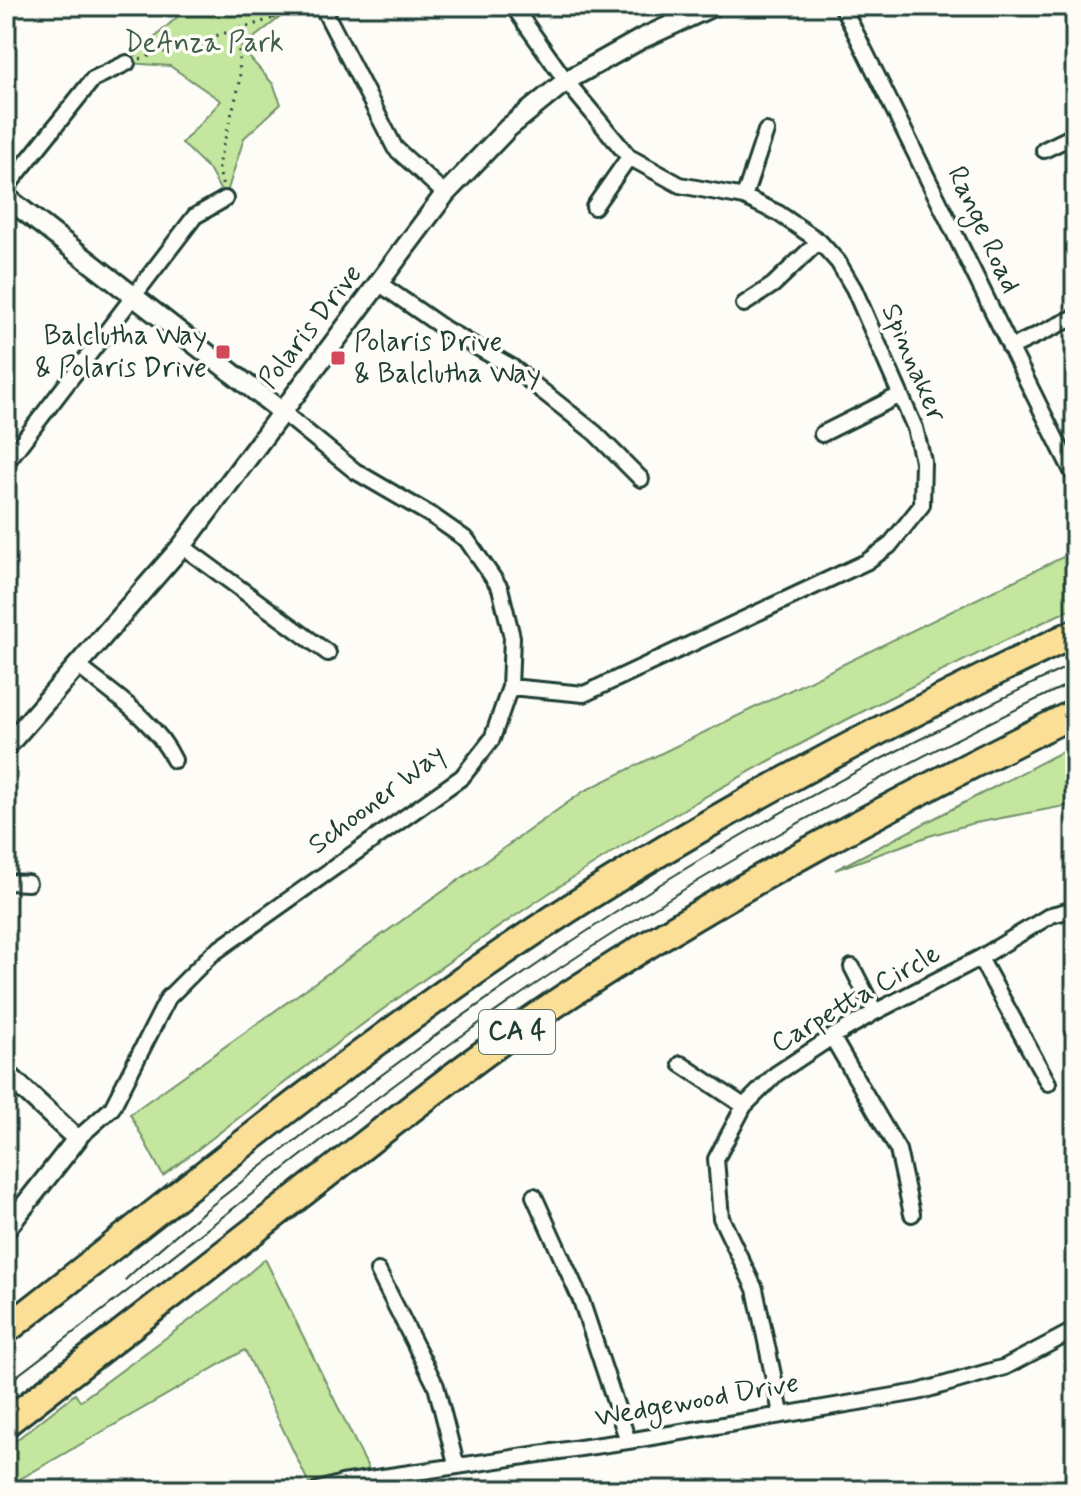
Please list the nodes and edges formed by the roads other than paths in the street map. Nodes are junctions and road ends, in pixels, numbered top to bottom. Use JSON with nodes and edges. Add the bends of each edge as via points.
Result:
{"nodes":[{"id":1,"x":322,"y":6,"type":"edge"},
{"id":2,"x":513,"y":6,"type":"edge"},
{"id":3,"x":713,"y":6,"type":"edge"},
{"id":4,"x":842,"y":6,"type":"edge"},
{"id":5,"x":127,"y":63,"type":"road end"},
{"id":6,"x":566,"y":81,"type":"junction"},
{"id":7,"x":766,"y":131,"type":"dead end"},
{"id":8,"x":1075,"y":135,"type":"edge"},
{"id":9,"x":1044,"y":150,"type":"dead end"},
{"id":10,"x":629,"y":157,"type":"junction"},
{"id":11,"x":6,"y":188,"type":"edge"},
{"id":12,"x":445,"y":194,"type":"junction"},
{"id":13,"x":6,"y":197,"type":"edge"},
{"id":14,"x":744,"y":197,"type":"junction"},
{"id":15,"x":225,"y":199,"type":"road end"},
{"id":16,"x":594,"y":207,"type":"dead end"},
{"id":17,"x":819,"y":241,"type":"junction"},
{"id":18,"x":380,"y":284,"type":"junction"},
{"id":19,"x":135,"y":296,"type":"junction"},
{"id":20,"x":744,"y":304,"type":"dead end"},
{"id":21,"x":1075,"y":317,"type":"edge"},
{"id":22,"x":1010,"y":348,"type":"junction"},
{"id":23,"x":900,"y":395,"type":"junction"},
{"id":24,"x":281,"y":411,"type":"junction"},
{"id":25,"x":822,"y":434,"type":"dead end"},
{"id":26,"x":6,"y":463,"type":"edge"},
{"id":27,"x":1075,"y":477,"type":"edge"},
{"id":28,"x":641,"y":479,"type":"dead end"},
{"id":29,"x":182,"y":546,"type":"junction"},
{"id":30,"x":1075,"y":633,"type":"edge"},
{"id":31,"x":328,"y":653,"type":"dead end"},
{"id":32,"x":78,"y":666,"type":"junction"},
{"id":33,"x":510,"y":687,"type":"junction"},
{"id":34,"x":1075,"y":713,"type":"edge"},
{"id":35,"x":6,"y":747,"type":"edge"},
{"id":36,"x":174,"y":760,"type":"dead end"},
{"id":37,"x":6,"y":882,"type":"edge"},
{"id":38,"x":28,"y":883,"type":"dead end"},
{"id":39,"x":1075,"y":909,"type":"edge"},
{"id":40,"x":980,"y":958,"type":"junction"},
{"id":41,"x":852,"y":967,"type":"dead end"},
{"id":42,"x":875,"y":1012,"type":"junction"},
{"id":43,"x":832,"y":1037,"type":"junction"},
{"id":44,"x":681,"y":1064,"type":"dead end"},
{"id":45,"x":6,"y":1073,"type":"edge"},
{"id":46,"x":1048,"y":1083,"type":"dead end"},
{"id":47,"x":744,"y":1106,"type":"junction"},
{"id":48,"x":77,"y":1139,"type":"junction"},
{"id":49,"x":534,"y":1196,"type":"dead end"},
{"id":50,"x":912,"y":1214,"type":"dead end"},
{"id":51,"x":6,"y":1229,"type":"edge"},
{"id":52,"x":378,"y":1271,"type":"dead end"},
{"id":53,"x":6,"y":1330,"type":"edge"},
{"id":54,"x":1075,"y":1330,"type":"edge"},
{"id":55,"x":781,"y":1413,"type":"junction"},
{"id":56,"x":6,"y":1423,"type":"edge"},
{"id":57,"x":628,"y":1441,"type":"junction"},
{"id":58,"x":456,"y":1464,"type":"junction"},
{"id":59,"x":318,"y":1490,"type":"edge"}],
"edges":[{"from":1,"to":12,"type":"street","via":[[395,148]]},
{"from":2,"to":6,"type":"street","name":"Spinnaker"},
{"from":3,"to":6,"type":"street","name":"Polaris Drive"},
{"from":4,"to":22,"type":"street","name":"Range Road"},
{"from":5,"to":11,"type":"street","via":[[93,79]]},
{"from":6,"to":10,"type":"street","name":"Spinnaker"},
{"from":6,"to":12,"type":"street","name":"Polaris Drive","via":[[508,128]]},
{"from":7,"to":14,"type":"street"},
{"from":8,"to":9,"type":"street"},
{"from":10,"to":14,"type":"street","name":"Spinnaker","via":[[680,185]]},
{"from":10,"to":16,"type":"street"},
{"from":12,"to":18,"type":"street","name":"Polaris Drive"},
{"from":13,"to":19,"type":"street"},
{"from":14,"to":17,"type":"street","name":"Spinnaker"},
{"from":15,"to":19,"type":"street","via":[[195,216]]},
{"from":17,"to":20,"type":"street","via":[[773,285]]},
{"from":17,"to":23,"type":"street","name":"Spinnaker","via":[[854,289]]},
{"from":18,"to":24,"type":"street","name":"Polaris Drive"},
{"from":18,"to":28,"type":"street","via":[[512,367],[595,433]]},
{"from":19,"to":24,"type":"street"},
{"from":19,"to":26,"type":"street"},
{"from":21,"to":22,"type":"street"},
{"from":22,"to":27,"type":"street","name":"Range Road"},
{"from":23,"to":25,"type":"street"},
{"from":23,"to":33,"type":"street","name":"Spinnaker","via":[[923,461],[922,505],[889,546],[866,562],[584,694]]},
{"from":24,"to":29,"type":"street","name":"Polaris Drive"},
{"from":24,"to":33,"type":"street","name":"Schooner Way","via":[[355,471],[467,540],[500,588],[512,637]]},
{"from":29,"to":31,"type":"street"},
{"from":29,"to":32,"type":"street","name":"Polaris Drive"},
{"from":30,"to":53,"type":"highway","number":"CA 4","via":[[772,787],[511,947],[289,1109]]},
{"from":32,"to":35,"type":"street","name":"Polaris Drive"},
{"from":32,"to":36,"type":"street","via":[[150,726]]},
{"from":33,"to":48,"type":"street","name":"Schooner Way","via":[[492,739],[462,777],[212,954],[168,998],[112,1108]]},
{"from":34,"to":56,"type":"highway","number":"CA 4","via":[[799,855],[563,998]]},
{"from":37,"to":38,"type":"street"},
{"from":39,"to":40,"type":"street","name":"Carpetta Circle","via":[[1051,915]]},
{"from":40,"to":42,"type":"street","name":"Carpetta Circle"},
{"from":40,"to":46,"type":"street"},
{"from":41,"to":42,"type":"street"},
{"from":42,"to":43,"type":"street","name":"Carpetta Circle"},
{"from":43,"to":47,"type":"street","name":"Carpetta Circle","via":[[776,1074]]},
{"from":43,"to":50,"type":"street","via":[[898,1150]]},
{"from":44,"to":47,"type":"street"},
{"from":45,"to":48,"type":"street"},
{"from":47,"to":55,"type":"street","name":"Carpetta Circle","via":[[716,1159],[721,1218],[755,1289]]},
{"from":48,"to":51,"type":"street","name":"Schooner Way"},
{"from":49,"to":57,"type":"street","via":[[581,1300]]},
{"from":52,"to":58,"type":"street","via":[[436,1386]]},
{"from":54,"to":55,"type":"street","name":"Wedgewood Drive","via":[[1005,1367],[918,1392]]},
{"from":55,"to":57,"type":"street","name":"Wedgewood Drive"},
{"from":57,"to":58,"type":"street","name":"Wedgewood Drive"},
{"from":58,"to":59,"type":"street","name":"Wedgewood Drive"}]}
